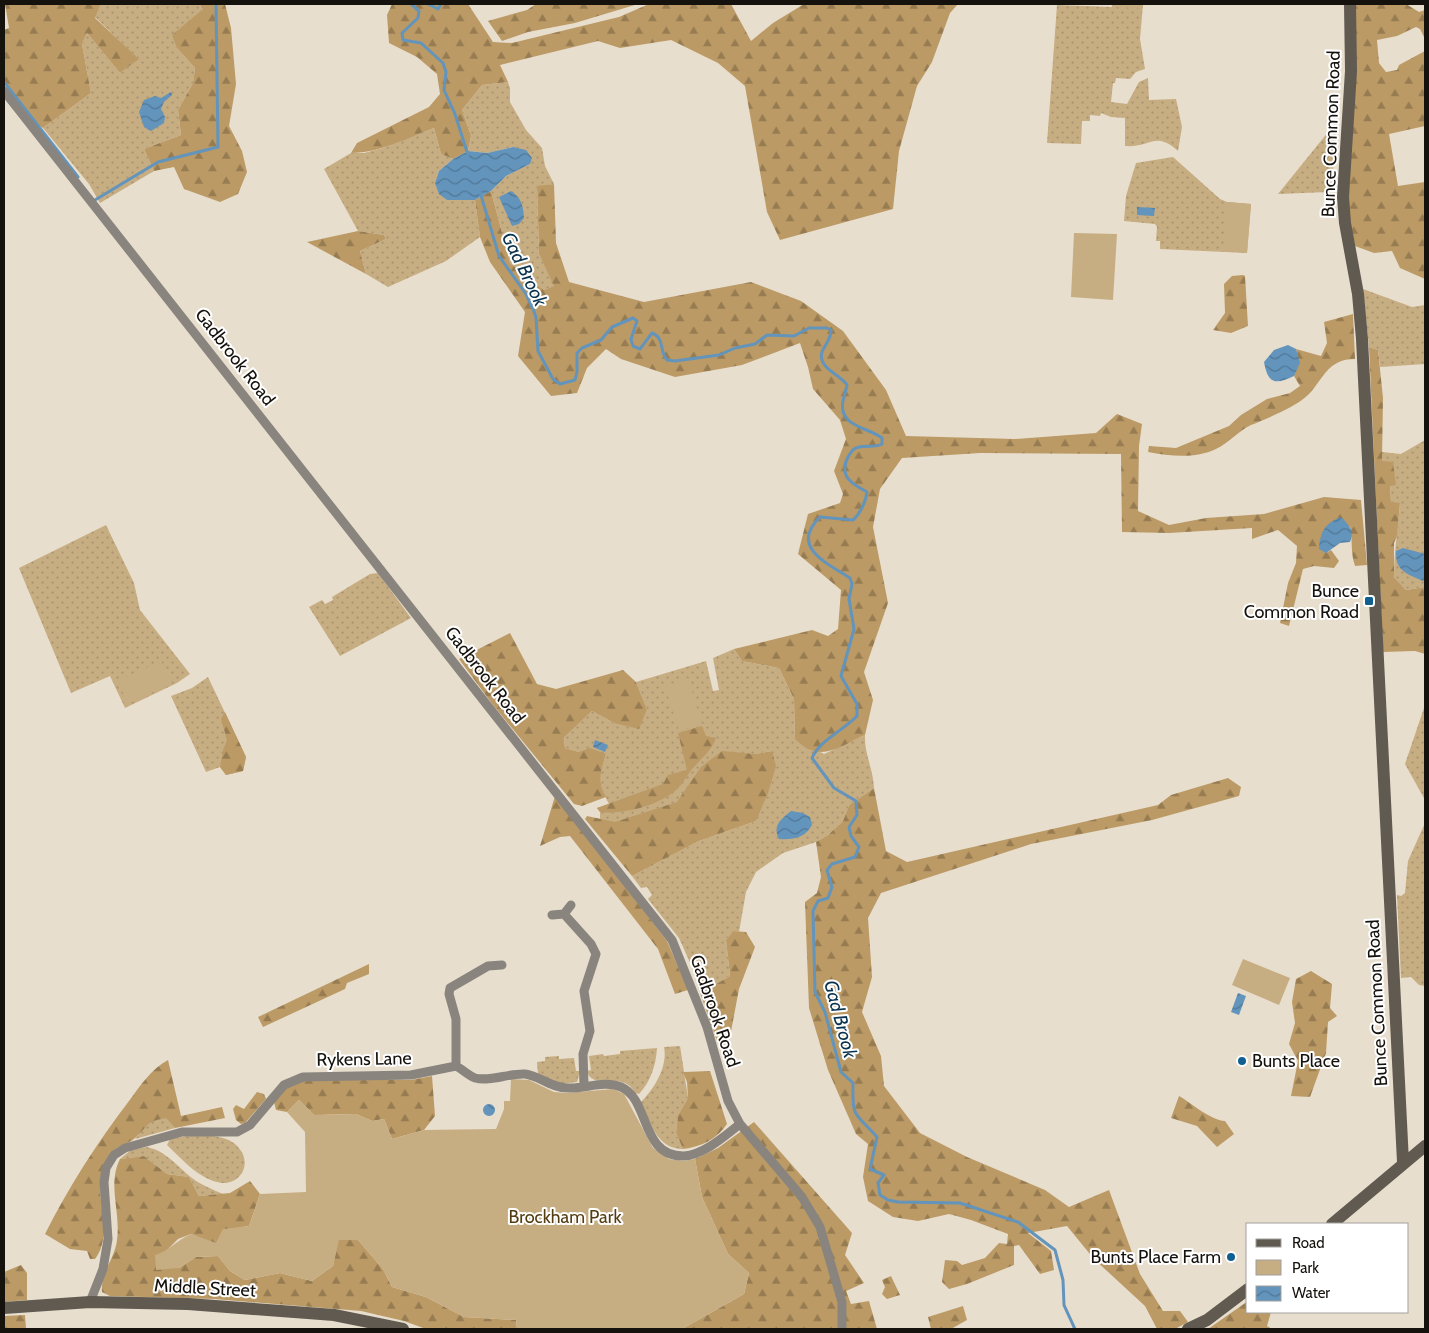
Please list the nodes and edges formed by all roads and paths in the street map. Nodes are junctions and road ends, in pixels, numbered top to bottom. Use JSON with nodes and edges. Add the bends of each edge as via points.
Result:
{"nodes":[{"id":1,"x":1350,"y":4,"type":"edge"},
{"id":2,"x":4,"y":91,"type":"edge"},
{"id":3,"x":571,"y":905,"type":"dead end"},
{"id":4,"x":564,"y":914,"type":"junction"},
{"id":5,"x":552,"y":915,"type":"dead end"},
{"id":6,"x":502,"y":965,"type":"dead end"},
{"id":7,"x":456,"y":1066,"type":"junction"},
{"id":8,"x":584,"y":1086,"type":"junction"},
{"id":9,"x":740,"y":1124,"type":"junction"},
{"id":10,"x":1425,"y":1146,"type":"edge"},
{"id":11,"x":1403,"y":1162,"type":"junction"},
{"id":12,"x":1333,"y":1223,"type":"edge"},
{"id":13,"x":1246,"y":1290,"type":"edge"},
{"id":14,"x":90,"y":1302,"type":"junction"},
{"id":15,"x":4,"y":1308,"type":"edge"},
{"id":16,"x":403,"y":1329,"type":"edge"},
{"id":17,"x":842,"y":1329,"type":"edge"},
{"id":18,"x":1188,"y":1329,"type":"edge"}],
"edges":[{"from":1,"to":11,"type":"street","name":"Bunce Common Road","via":[[1351,71],[1343,197],[1362,339]]},
{"from":2,"to":9,"type":"street","name":"Gadbrook Road","via":[[672,940],[707,1027],[728,1101]]},
{"from":3,"to":4,"type":"street"},
{"from":4,"to":5,"type":"street"},
{"from":4,"to":8,"type":"street","via":[[596,954],[584,991],[590,1031],[583,1054]]},
{"from":6,"to":7,"type":"street","via":[[488,966],[450,988],[456,1019]]},
{"from":7,"to":8,"type":"street","via":[[475,1078],[526,1074],[553,1087]]},
{"from":7,"to":14,"type":"street","name":"Rykens Lane","via":[[412,1075],[303,1077],[284,1085],[250,1125],[237,1132],[182,1132],[125,1148],[114,1155],[106,1168],[104,1182],[108,1239],[103,1269]]},
{"from":8,"to":9,"type":"street","via":[[609,1084],[628,1090],[653,1139],[672,1154],[685,1156],[697,1153]]},
{"from":9,"to":17,"type":"street","name":"Gadbrook Road","via":[[802,1197],[820,1227],[842,1302]]},
{"from":10,"to":11,"type":"street"},
{"from":11,"to":12,"type":"street"},
{"from":13,"to":18,"type":"street"},
{"from":14,"to":15,"type":"street","name":"Middle Street"},
{"from":14,"to":16,"type":"street","name":"Middle Street","via":[[144,1302],[295,1312],[352,1318]]}]}
